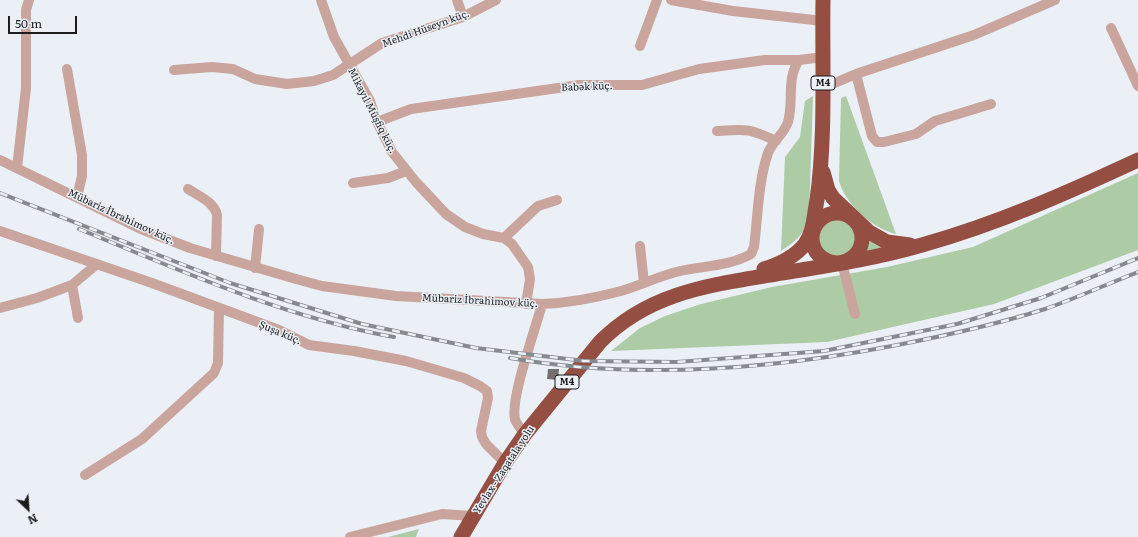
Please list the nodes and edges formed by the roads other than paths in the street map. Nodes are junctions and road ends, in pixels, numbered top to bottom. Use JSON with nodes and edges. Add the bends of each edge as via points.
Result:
{"nodes":[{"id":1,"x":29,"y":0,"type":"edge"},
{"id":2,"x":321,"y":0,"type":"edge"},
{"id":3,"x":457,"y":0,"type":"edge"},
{"id":4,"x":496,"y":0,"type":"edge"},
{"id":5,"x":657,"y":0,"type":"edge"},
{"id":6,"x":671,"y":0,"type":"edge"},
{"id":7,"x":823,"y":0,"type":"edge"},
{"id":8,"x":1055,"y":0,"type":"edge"},
{"id":9,"x":463,"y":17,"type":"junction"},
{"id":10,"x":823,"y":22,"type":"junction"},
{"id":11,"x":1111,"y":28,"type":"dead end"},
{"id":12,"x":640,"y":46,"type":"dead end"},
{"id":13,"x":823,"y":57,"type":"junction"},
{"id":14,"x":799,"y":60,"type":"junction"},
{"id":15,"x":349,"y":66,"type":"junction"},
{"id":16,"x":67,"y":69,"type":"dead end"},
{"id":17,"x":174,"y":70,"type":"dead end"},
{"id":18,"x":856,"y":74,"type":"junction"},
{"id":19,"x":1138,"y":86,"type":"edge"},
{"id":20,"x":823,"y":88,"type":"junction"},
{"id":21,"x":992,"y":104,"type":"dead end"},
{"id":22,"x":377,"y":122,"type":"junction"},
{"id":23,"x":717,"y":132,"type":"dead end"},
{"id":24,"x":776,"y":141,"type":"junction"},
{"id":25,"x":0,"y":160,"type":"edge"},
{"id":26,"x":1138,"y":160,"type":"edge"},
{"id":27,"x":822,"y":165,"type":"junction"},
{"id":28,"x":17,"y":168,"type":"junction"},
{"id":29,"x":406,"y":171,"type":"junction"},
{"id":30,"x":353,"y":183,"type":"dead end"},
{"id":31,"x":188,"y":189,"type":"dead end"},
{"id":32,"x":77,"y":197,"type":"junction"},
{"id":33,"x":557,"y":200,"type":"dead end"},
{"id":34,"x":853,"y":218,"type":"junction"},
{"id":35,"x":259,"y":229,"type":"dead end"},
{"id":36,"x":0,"y":231,"type":"edge"},
{"id":37,"x":812,"y":232,"type":"junction"},
{"id":38,"x":504,"y":238,"type":"junction"},
{"id":39,"x":640,"y":246,"type":"dead end"},
{"id":40,"x":920,"y":246,"type":"junction"},
{"id":41,"x":216,"y":256,"type":"junction"},
{"id":42,"x":842,"y":263,"type":"junction"},
{"id":43,"x":97,"y":264,"type":"junction"},
{"id":44,"x":255,"y":268,"type":"junction"},
{"id":45,"x":644,"y":283,"type":"junction"},
{"id":46,"x":720,"y":283,"type":"junction"},
{"id":47,"x":72,"y":285,"type":"junction"},
{"id":48,"x":526,"y":304,"type":"junction"},
{"id":49,"x":542,"y":304,"type":"junction"},
{"id":50,"x":0,"y":308,"type":"edge"},
{"id":51,"x":220,"y":309,"type":"junction"},
{"id":52,"x":855,"y":314,"type":"dead end"},
{"id":53,"x":78,"y":318,"type":"dead end"},
{"id":54,"x":525,"y":434,"type":"junction"},
{"id":55,"x":505,"y":463,"type":"junction"},
{"id":56,"x":85,"y":476,"type":"dead end"},
{"id":57,"x":473,"y":516,"type":"junction"},
{"id":58,"x":350,"y":537,"type":"edge"},
{"id":59,"x":461,"y":537,"type":"edge"}],
"edges":[{"from":1,"to":28,"type":"street","via":[[26,10],[26,88]]},
{"from":2,"to":15,"type":"street","name":"Mikayıl Müşfiq küç.","via":[[334,37]]},
{"from":3,"to":9,"type":"street"},
{"from":4,"to":9,"type":"street","name":"Mehdi Hüseyn küç."},
{"from":5,"to":12,"type":"street"},
{"from":6,"to":10,"type":"street","via":[[733,11]]},
{"from":7,"to":10,"type":"highway","number":"M4"},
{"from":8,"to":18,"type":"street","via":[[974,35]]},
{"from":9,"to":15,"type":"street","name":"Mehdi Hüseyn küç.","via":[[382,43]]},
{"from":10,"to":13,"type":"highway","number":"M4"},
{"from":11,"to":19,"type":"street"},
{"from":13,"to":14,"type":"street"},
{"from":13,"to":20,"type":"highway","number":"M4"},
{"from":14,"to":22,"type":"street","name":"Babək küç.","via":[[765,60],[698,69],[642,85],[579,85],[411,109]]},
{"from":14,"to":24,"type":"street","name":"Mübariz İbrahimov küç.","via":[[792,74],[788,121]]},
{"from":15,"to":17,"type":"street","name":"Mehdi Hüseyn küç.","via":[[314,81],[287,84],[256,78],[233,69],[212,67]]},
{"from":15,"to":22,"type":"street","name":"Mikayıl Müşfiq küç.","via":[[370,101]]},
{"from":16,"to":32,"type":"street","via":[[82,155],[82,176]]},
{"from":18,"to":20,"type":"street"},
{"from":18,"to":21,"type":"street","via":[[872,136],[876,142],[916,134],[935,121]]},
{"from":20,"to":27,"type":"highway","number":"M4"},
{"from":22,"to":29,"type":"street","name":"Mikayıl Müşfiq küç.","via":[[392,152]]},
{"from":23,"to":24,"type":"street","via":[[754,130]]},
{"from":24,"to":45,"type":"street","name":"Mübariz İbrahimov küç.","via":[[764,165],[751,254]]},
{"from":25,"to":28,"type":"street","name":"Mübariz İbrahimov küç."},
{"from":26,"to":40,"type":"highway","via":[[1034,207]]},
{"from":27,"to":34,"type":"highway","via":[[828,190]]},
{"from":27,"to":37,"type":"highway"},
{"from":28,"to":32,"type":"street","name":"Mübariz İbrahimov küç."},
{"from":29,"to":30,"type":"street","via":[[388,178]]},
{"from":29,"to":38,"type":"street","name":"Mikayıl Müşfiq küç.","via":[[446,214],[465,227]]},
{"from":31,"to":41,"type":"street","via":[[216,209]]},
{"from":32,"to":41,"type":"street","name":"Mübariz İbrahimov küç.","via":[[142,229]]},
{"from":33,"to":38,"type":"street","via":[[538,206]]},
{"from":34,"to":37,"type":"highway","via":[[843,213],[832,213],[817,222]]},
{"from":34,"to":40,"type":"highway","via":[[869,232],[887,242]]},
{"from":34,"to":42,"type":"highway","via":[[860,227],[861,244],[856,254]]},
{"from":35,"to":44,"type":"street"},
{"from":36,"to":43,"type":"street","name":"Şuşa küç."},
{"from":37,"to":42,"type":"highway","via":[[812,243],[820,258],[831,263]]},
{"from":37,"to":46,"type":"highway","via":[[805,244],[785,261]]},
{"from":38,"to":48,"type":"street","via":[[512,244],[528,267],[530,279]]},
{"from":39,"to":45,"type":"street"},
{"from":40,"to":42,"type":"highway"},
{"from":41,"to":44,"type":"street","name":"Mübariz İbrahimov küç."},
{"from":42,"to":46,"type":"highway"},
{"from":42,"to":52,"type":"street"},
{"from":43,"to":47,"type":"street"},
{"from":43,"to":51,"type":"street","name":"Şuşa küç."},
{"from":44,"to":48,"type":"street","name":"Mübariz İbrahimov küç.","via":[[322,286],[396,296]]},
{"from":45,"to":49,"type":"street","name":"Mübariz İbrahimov küç.","via":[[587,300]]},
{"from":46,"to":54,"type":"highway","name":"Yevlax - Zaqatala yolu","number":"M4","via":[[682,293],[652,304],[632,315],[613,330],[578,367]]},
{"from":47,"to":50,"type":"street"},
{"from":47,"to":53,"type":"street"},
{"from":48,"to":49,"type":"street","name":"Mübariz İbrahimov küç."},
{"from":49,"to":54,"type":"street","via":[[515,405],[517,424]]},
{"from":51,"to":55,"type":"street","name":"Şuşa küç.","via":[[279,330],[309,345],[406,361],[464,378],[480,386],[487,391],[488,398],[482,437]]},
{"from":51,"to":56,"type":"street","via":[[218,363],[214,373],[142,439]]},
{"from":54,"to":55,"type":"highway","name":"Yevlax - Zaqatala yolu","number":"M4"},
{"from":55,"to":57,"type":"highway","name":"Yevlax - Zaqatala yolu","number":"M4"},
{"from":57,"to":58,"type":"street","via":[[442,514]]},
{"from":57,"to":59,"type":"highway","name":"Yevlax - Zaqatala yolu","number":"M4"}]}
